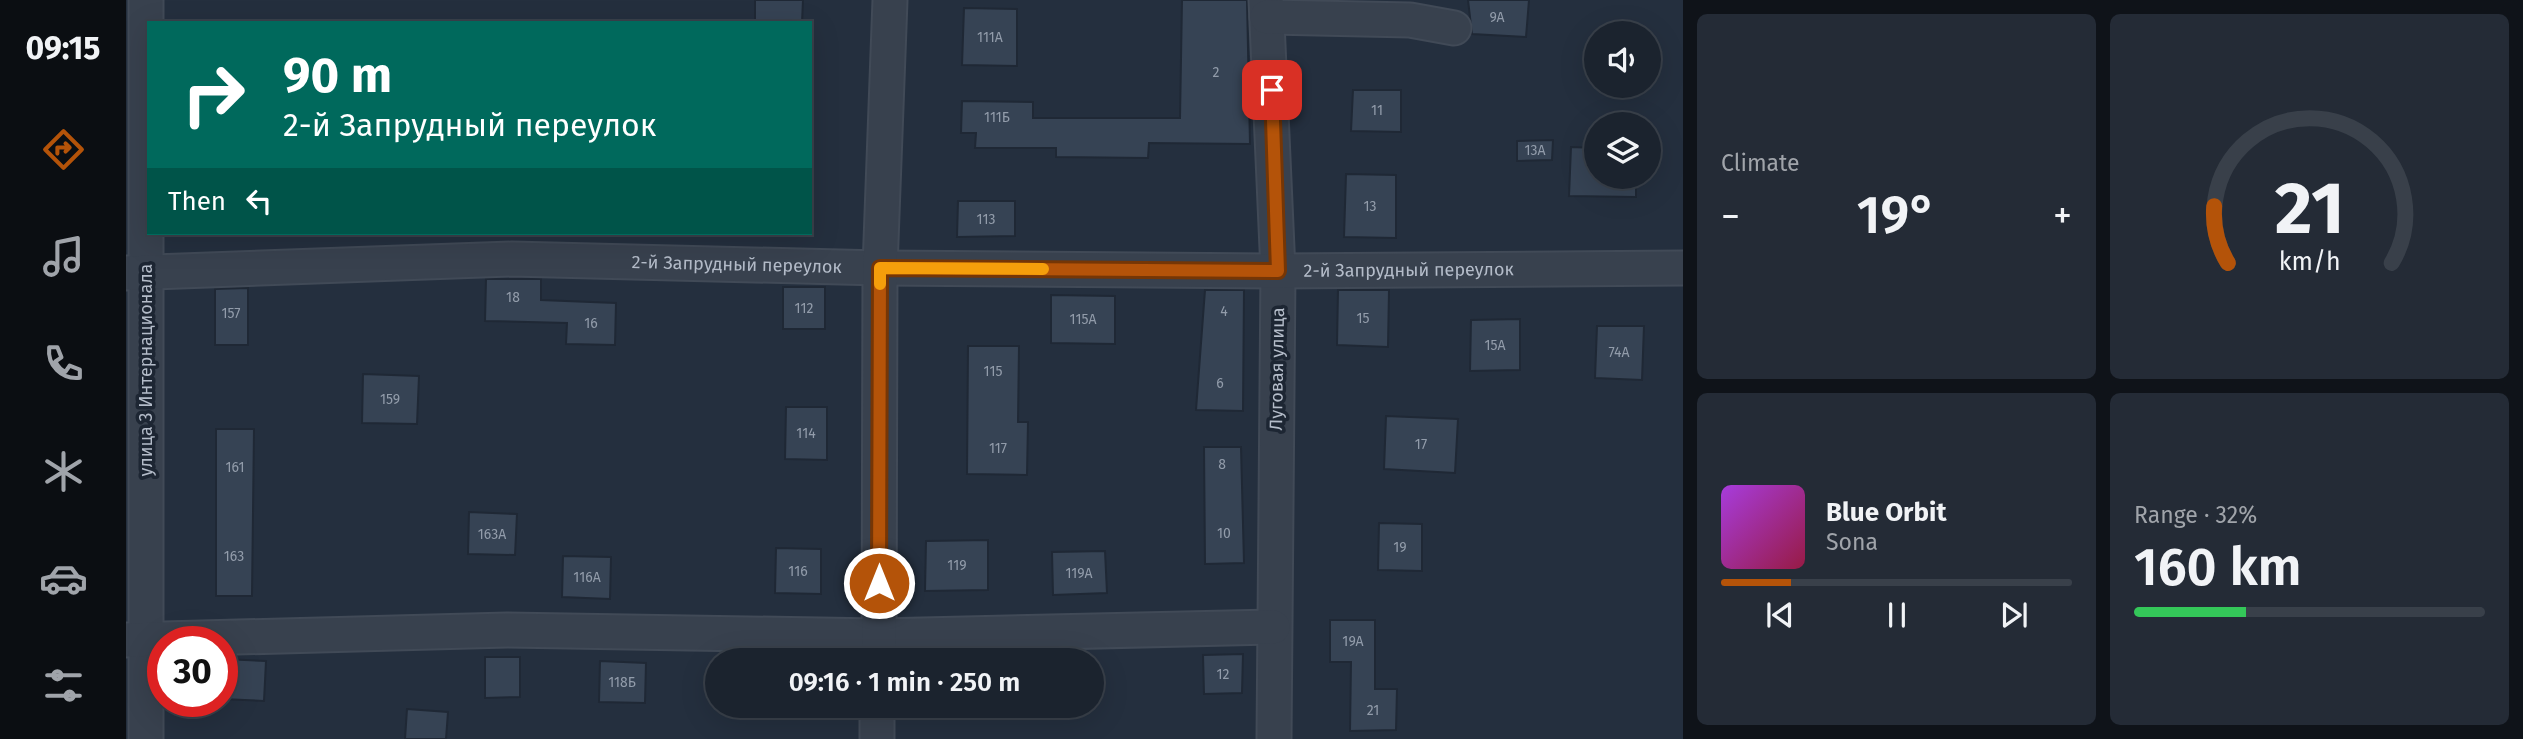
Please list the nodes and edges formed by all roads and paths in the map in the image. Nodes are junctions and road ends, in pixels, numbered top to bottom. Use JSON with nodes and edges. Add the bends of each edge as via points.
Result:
{"nodes":[{"id":1,"x":146,"y":0,"type":"edge"},
{"id":2,"x":890,"y":0,"type":"edge"},
{"id":3,"x":1267,"y":9,"type":"edge"},
{"id":4,"x":1454,"y":28,"type":"dead end"},
{"id":5,"x":880,"y":268,"type":"junction"},
{"id":6,"x":1683,"y":268,"type":"edge"},
{"id":7,"x":1278,"y":271,"type":"junction"},
{"id":8,"x":136,"y":273,"type":"edge"},
{"id":9,"x":1273,"y":627,"type":"junction"},
{"id":10,"x":136,"y":640,"type":"edge"},
{"id":11,"x":879,"y":648,"type":"edge"},
{"id":12,"x":877,"y":718,"type":"edge"},
{"id":13,"x":146,"y":739,"type":"edge"},
{"id":14,"x":877,"y":739,"type":"edge"},
{"id":15,"x":1274,"y":739,"type":"edge"}],
"edges":[{"from":1,"to":8,"type":"street","name":"улица 3 Интернационала"},
{"from":2,"to":5,"type":"street"},
{"from":3,"to":4,"type":"street","via":[[1410,20]]},
{"from":3,"to":7,"type":"street","name":"Луговая улица"},
{"from":5,"to":7,"type":"street","name":"2-й Запрудный переулок"},
{"from":5,"to":8,"type":"street","name":"2-й Запрудный переулок","via":[[512,260]]},
{"from":5,"to":11,"type":"street"},
{"from":6,"to":7,"type":"street","name":"2-й Запрудный переулок"},
{"from":7,"to":9,"type":"street","name":"Луговая улица"},
{"from":8,"to":10,"type":"street","name":"улица 3 Интернационала"},
{"from":9,"to":11,"type":"street"},
{"from":9,"to":15,"type":"street","name":"Луговая улица"},
{"from":10,"to":11,"type":"street","via":[[507,630]]},
{"from":10,"to":13,"type":"street","name":"улица 3 Интернационала"},
{"from":12,"to":14,"type":"street"}]}
